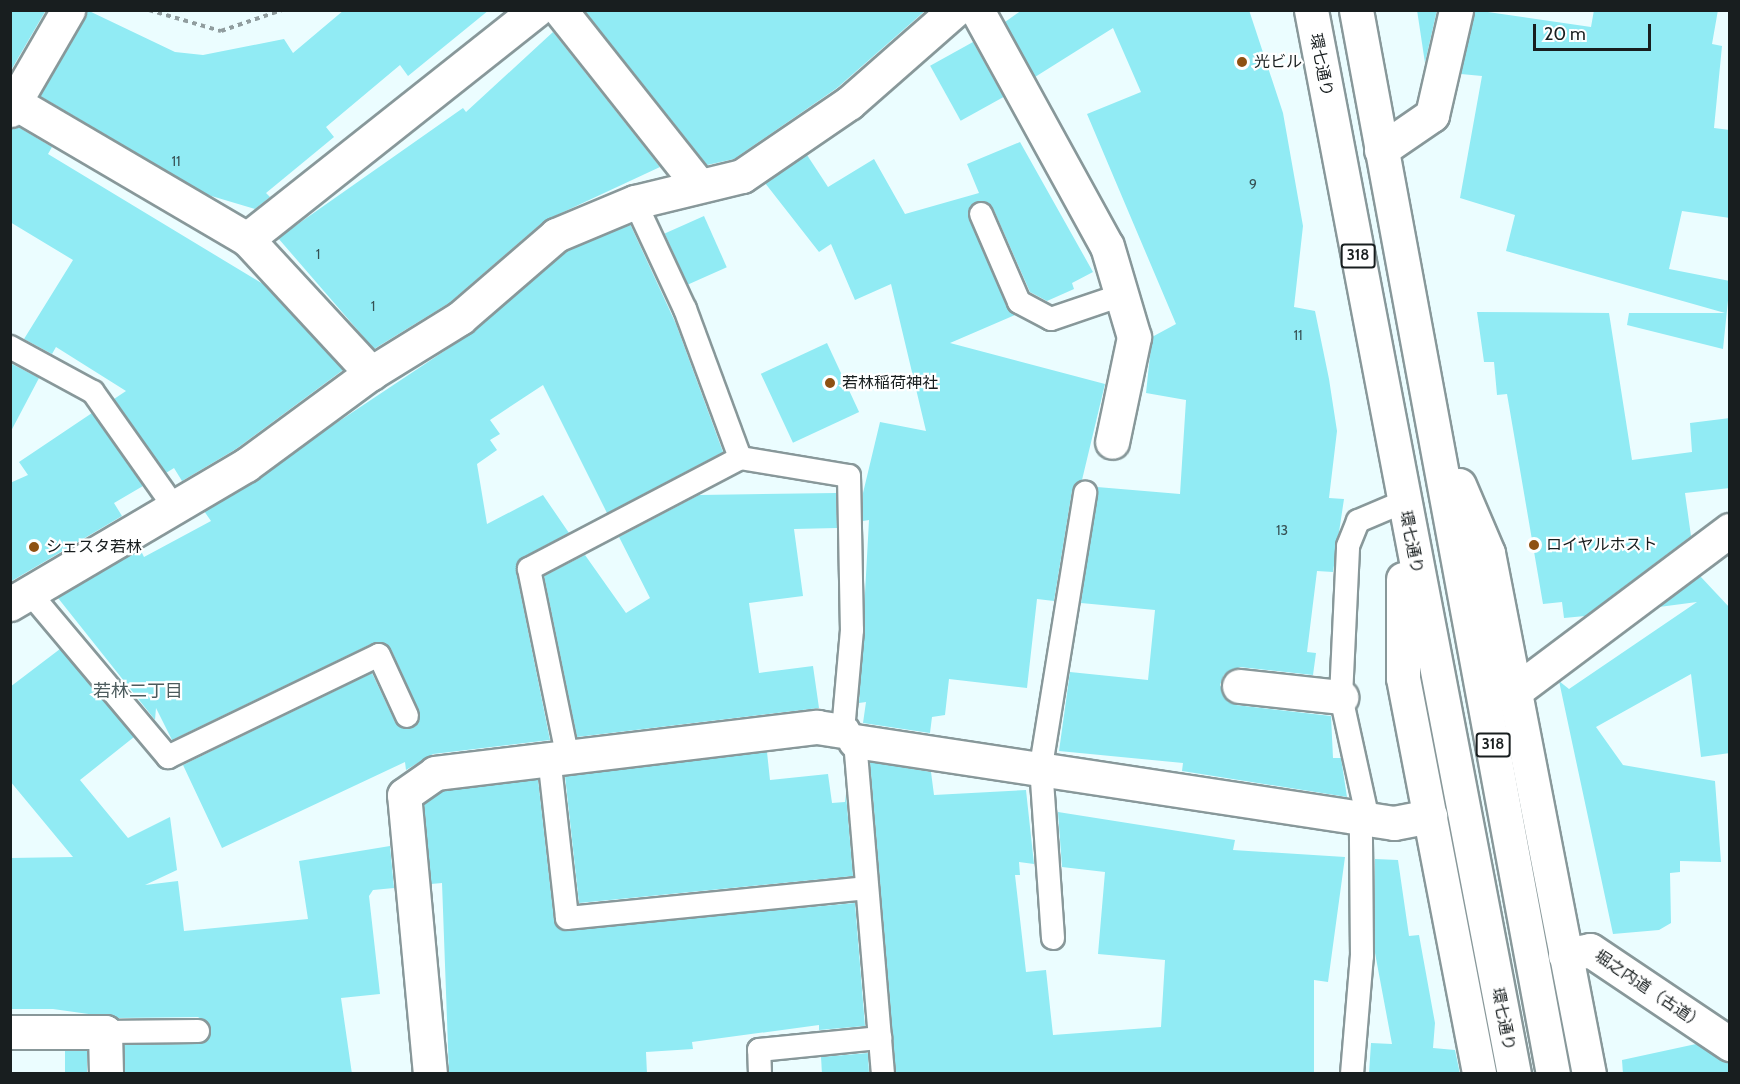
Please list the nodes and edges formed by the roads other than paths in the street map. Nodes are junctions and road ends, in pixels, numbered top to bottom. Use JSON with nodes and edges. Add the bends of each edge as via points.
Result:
{"nodes":[{"id":1,"x":68,"y":10,"type":"edge"},
{"id":2,"x":536,"y":10,"type":"edge"},
{"id":3,"x":560,"y":10,"type":"edge"},
{"id":4,"x":955,"y":10,"type":"edge"},
{"id":5,"x":977,"y":10,"type":"edge"},
{"id":6,"x":1311,"y":10,"type":"edge"},
{"id":7,"x":1356,"y":10,"type":"edge"},
{"id":8,"x":1456,"y":10,"type":"edge"},
{"id":9,"x":12,"y":104,"type":"edge"},
{"id":10,"x":1381,"y":150,"type":"junction"},
{"id":11,"x":698,"y":184,"type":"junction"},
{"id":12,"x":635,"y":202,"type":"junction"},
{"id":13,"x":981,"y":214,"type":"dead end"},
{"id":14,"x":247,"y":239,"type":"junction"},
{"id":15,"x":1122,"y":295,"type":"junction"},
{"id":16,"x":10,"y":347,"type":"edge"},
{"id":17,"x":370,"y":373,"type":"junction"},
{"id":18,"x":1436,"y":431,"type":"junction"},
{"id":19,"x":1112,"y":442,"type":"dead end"},
{"id":20,"x":740,"y":458,"type":"junction"},
{"id":21,"x":1085,"y":493,"type":"dead end"},
{"id":22,"x":1403,"y":502,"type":"junction"},
{"id":23,"x":174,"y":507,"type":"junction"},
{"id":24,"x":1730,"y":530,"type":"edge"},
{"id":25,"x":20,"y":598,"type":"edge"},
{"id":26,"x":1239,"y":686,"type":"dead end"},
{"id":27,"x":1514,"y":692,"type":"junction"},
{"id":28,"x":1341,"y":697,"type":"junction"},
{"id":29,"x":407,"y":716,"type":"dead end"},
{"id":30,"x":849,"y":736,"type":"junction"},
{"id":31,"x":558,"y":755,"type":"junction"},
{"id":32,"x":1041,"y":766,"type":"junction"},
{"id":33,"x":1367,"y":815,"type":"junction"},
{"id":34,"x":1430,"y":816,"type":"junction"},
{"id":35,"x":867,"y":888,"type":"junction"},
{"id":36,"x":1053,"y":938,"type":"dead end"},
{"id":37,"x":1564,"y":955,"type":"junction"},
{"id":38,"x":198,"y":1031,"type":"dead end"},
{"id":39,"x":10,"y":1032,"type":"edge"},
{"id":40,"x":105,"y":1032,"type":"junction"},
{"id":41,"x":880,"y":1038,"type":"junction"},
{"id":42,"x":1730,"y":1044,"type":"edge"},
{"id":43,"x":106,"y":1074,"type":"edge"},
{"id":44,"x":430,"y":1074,"type":"edge"},
{"id":45,"x":760,"y":1074,"type":"edge"},
{"id":46,"x":882,"y":1074,"type":"edge"},
{"id":47,"x":1352,"y":1074,"type":"edge"},
{"id":48,"x":1479,"y":1074,"type":"edge"},
{"id":49,"x":1514,"y":1074,"type":"edge"},
{"id":50,"x":1553,"y":1074,"type":"edge"},
{"id":51,"x":1589,"y":1074,"type":"edge"}],
"edges":[{"from":1,"to":9,"type":"street"},
{"from":2,"to":14,"type":"street"},
{"from":3,"to":11,"type":"street"},
{"from":4,"to":11,"type":"street","via":[[849,103],[742,176]]},
{"from":5,"to":15,"type":"street","via":[[1107,246]]},
{"from":6,"to":22,"type":"street","name":"環七通り","number":"318"},
{"from":7,"to":10,"type":"street","number":"318"},
{"from":8,"to":10,"type":"street","via":[[1432,115]]},
{"from":9,"to":14,"type":"street"},
{"from":10,"to":18,"type":"street","number":"318"},
{"from":11,"to":12,"type":"street"},
{"from":12,"to":17,"type":"street","via":[[556,235],[460,318]]},
{"from":12,"to":20,"type":"lane","via":[[685,309]]},
{"from":13,"to":15,"type":"lane","via":[[1019,302],[1051,319]]},
{"from":14,"to":17,"type":"street"},
{"from":15,"to":19,"type":"street","via":[[1134,337]]},
{"from":16,"to":23,"type":"lane","via":[[93,392]]},
{"from":17,"to":23,"type":"street","via":[[246,465]]},
{"from":18,"to":27,"type":"street","via":[[1488,553]]},
{"from":18,"to":50,"type":"street","number":"318"},
{"from":20,"to":30,"type":"lane","via":[[849,476]]},
{"from":20,"to":31,"type":"lane","via":[[530,569]]},
{"from":21,"to":32,"type":"lane"},
{"from":22,"to":28,"type":"lane","via":[[1358,520],[1348,546]]},
{"from":22,"to":34,"type":"street","via":[[1403,678]]},
{"from":22,"to":49,"type":"street","name":"環七通り","number":"318"},
{"from":23,"to":25,"type":"street"},
{"from":24,"to":27,"type":"street"},
{"from":25,"to":29,"type":"lane","via":[[168,757],[379,655]]},
{"from":26,"to":28,"type":"street"},
{"from":27,"to":37,"type":"street"},
{"from":28,"to":33,"type":"lane"},
{"from":30,"to":31,"type":"street","via":[[817,727]]},
{"from":30,"to":32,"type":"street"},
{"from":30,"to":35,"type":"lane"},
{"from":31,"to":35,"type":"lane","via":[[567,918]]},
{"from":31,"to":44,"type":"street","via":[[435,773],[404,795]]},
{"from":32,"to":33,"type":"street","via":[[1288,808]]},
{"from":32,"to":36,"type":"lane"},
{"from":33,"to":34,"type":"street","via":[[1394,823]]},
{"from":33,"to":47,"type":"lane","via":[[1361,833],[1362,956]]},
{"from":34,"to":48,"type":"street"},
{"from":35,"to":41,"type":"lane"},
{"from":37,"to":42,"type":"street","name":"堀之内道（古道）","via":[[1590,950]]},
{"from":37,"to":51,"type":"street"},
{"from":38,"to":40,"type":"lane"},
{"from":39,"to":40,"type":"street"},
{"from":40,"to":43,"type":"street"},
{"from":41,"to":45,"type":"lane","via":[[759,1050]]},
{"from":41,"to":46,"type":"lane"}]}
